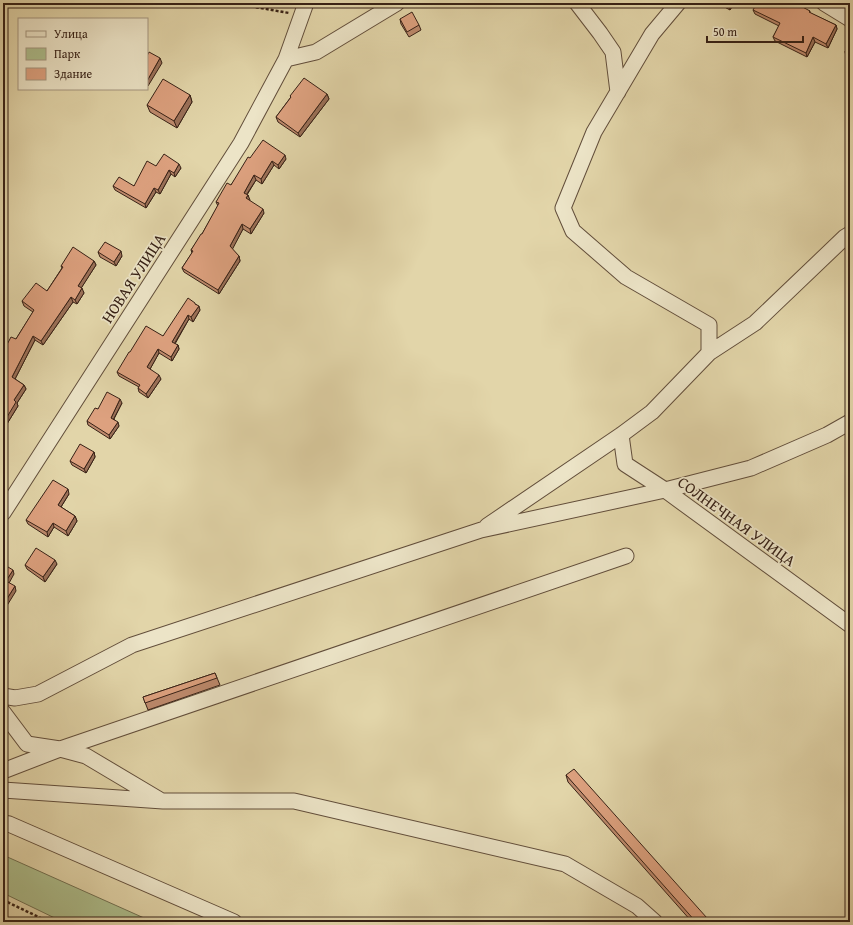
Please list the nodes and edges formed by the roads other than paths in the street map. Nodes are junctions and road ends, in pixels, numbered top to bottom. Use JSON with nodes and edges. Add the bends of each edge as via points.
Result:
{"nodes":[{"id":1,"x":397,"y":3,"type":"edge"},
{"id":2,"x":577,"y":3,"type":"edge"},
{"id":3,"x":678,"y":3,"type":"edge"},
{"id":4,"x":824,"y":3,"type":"edge"},
{"id":5,"x":304,"y":9,"type":"edge"},
{"id":6,"x":850,"y":19,"type":"edge"},
{"id":7,"x":286,"y":59,"type":"junction"},
{"id":8,"x":618,"y":92,"type":"junction"},
{"id":9,"x":850,"y":234,"type":"edge"},
{"id":10,"x":709,"y":354,"type":"junction"},
{"id":11,"x":850,"y":422,"type":"edge"},
{"id":12,"x":621,"y":435,"type":"junction"},
{"id":13,"x":665,"y":490,"type":"junction"},
{"id":14,"x":3,"y":512,"type":"edge"},
{"id":15,"x":481,"y":530,"type":"junction"},
{"id":16,"x":626,"y":556,"type":"dead end"},
{"id":17,"x":850,"y":625,"type":"edge"},
{"id":18,"x":3,"y":696,"type":"edge"},
{"id":19,"x":3,"y":712,"type":"edge"},
{"id":20,"x":60,"y":749,"type":"junction"},
{"id":21,"x":3,"y":771,"type":"edge"},
{"id":22,"x":3,"y":790,"type":"edge"},
{"id":23,"x":162,"y":801,"type":"junction"},
{"id":24,"x":3,"y":823,"type":"edge"},
{"id":25,"x":234,"y":922,"type":"edge"},
{"id":26,"x":655,"y":922,"type":"edge"}],
"edges":[{"from":1,"to":7,"type":"street","via":[[316,52]]},
{"from":2,"to":8,"type":"street","via":[[613,52]]},
{"from":3,"to":8,"type":"street","via":[[652,34]]},
{"from":4,"to":6,"type":"street"},
{"from":5,"to":7,"type":"street","name":"НОВАЯ УЛИЦА"},
{"from":7,"to":14,"type":"street","name":"НОВАЯ УЛИЦА","via":[[241,143]]},
{"from":8,"to":10,"type":"street","via":[[594,132],[563,208],[573,231],[626,277],[709,325]]},
{"from":9,"to":10,"type":"street","via":[[755,323]]},
{"from":10,"to":12,"type":"street","via":[[652,412]]},
{"from":11,"to":13,"type":"street","via":[[827,435],[751,468]]},
{"from":12,"to":13,"type":"street","name":"СОЛНЕЧНАЯ УЛИЦА","via":[[625,464]]},
{"from":12,"to":15,"type":"street"},
{"from":13,"to":15,"type":"street"},
{"from":13,"to":17,"type":"street","name":"СОЛНЕЧНАЯ УЛИЦА"},
{"from":15,"to":18,"type":"street","via":[[132,645],[38,694],[15,698]]},
{"from":16,"to":20,"type":"street"},
{"from":19,"to":20,"type":"street","via":[[27,744]]},
{"from":20,"to":21,"type":"street"},
{"from":20,"to":23,"type":"street","via":[[86,756]]},
{"from":22,"to":23,"type":"street"},
{"from":23,"to":26,"type":"street","via":[[294,801],[566,864],[636,906]]},
{"from":24,"to":25,"type":"street"}]}
